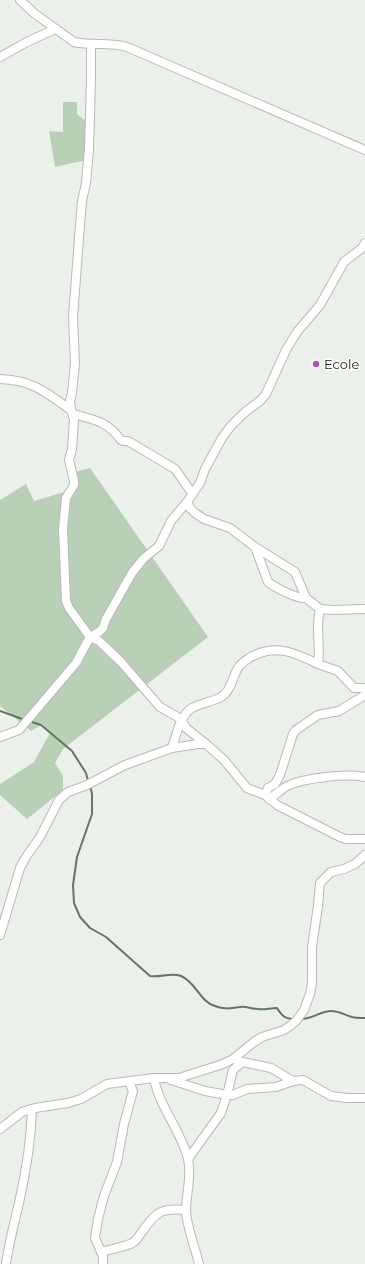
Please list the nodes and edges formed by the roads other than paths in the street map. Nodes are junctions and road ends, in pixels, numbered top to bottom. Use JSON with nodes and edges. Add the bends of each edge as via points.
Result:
{"nodes":[{"id":1,"x":20,"y":0,"type":"edge"},
{"id":2,"x":56,"y":29,"type":"junction"},
{"id":3,"x":91,"y":44,"type":"junction"},
{"id":4,"x":0,"y":57,"type":"edge"},
{"id":5,"x":365,"y":150,"type":"edge"},
{"id":6,"x":365,"y":243,"type":"edge"},
{"id":7,"x":0,"y":379,"type":"edge"},
{"id":8,"x":72,"y":412,"type":"junction"},
{"id":9,"x":192,"y":493,"type":"junction"},
{"id":10,"x":187,"y":502,"type":"junction"},
{"id":11,"x":255,"y":547,"type":"junction"},
{"id":12,"x":306,"y":598,"type":"junction"},
{"id":13,"x":320,"y":609,"type":"junction"},
{"id":14,"x":365,"y":609,"type":"edge"},
{"id":15,"x":90,"y":637,"type":"junction"},
{"id":16,"x":318,"y":664,"type":"junction"},
{"id":17,"x":365,"y":688,"type":"edge"},
{"id":18,"x":365,"y":695,"type":"edge"},
{"id":19,"x":182,"y":721,"type":"junction"},
{"id":20,"x":0,"y":737,"type":"edge"},
{"id":21,"x":206,"y":744,"type":"junction"},
{"id":22,"x":172,"y":748,"type":"junction"},
{"id":23,"x":365,"y":777,"type":"edge"},
{"id":24,"x":267,"y":797,"type":"junction"},
{"id":25,"x":365,"y":839,"type":"edge"},
{"id":26,"x":365,"y":855,"type":"edge"},
{"id":27,"x":0,"y":935,"type":"edge"},
{"id":28,"x":233,"y":1059,"type":"junction"},
{"id":29,"x":242,"y":1062,"type":"junction"},
{"id":30,"x":154,"y":1078,"type":"junction"},
{"id":31,"x":169,"y":1079,"type":"junction"},
{"id":32,"x":293,"y":1081,"type":"junction"},
{"id":33,"x":129,"y":1082,"type":"junction"},
{"id":34,"x":227,"y":1095,"type":"junction"},
{"id":35,"x":365,"y":1098,"type":"edge"},
{"id":36,"x":32,"y":1109,"type":"junction"},
{"id":37,"x":0,"y":1129,"type":"edge"},
{"id":38,"x":188,"y":1159,"type":"junction"},
{"id":39,"x":186,"y":1210,"type":"junction"},
{"id":40,"x":101,"y":1252,"type":"junction"},
{"id":41,"x":6,"y":1264,"type":"edge"},
{"id":42,"x":104,"y":1264,"type":"edge"},
{"id":43,"x":199,"y":1264,"type":"edge"}],
"edges":[{"from":1,"to":2,"type":"street"},
{"from":2,"to":3,"type":"street","via":[[74,42]]},
{"from":2,"to":4,"type":"street"},
{"from":3,"to":5,"type":"street","via":[[119,44],[127,47]]},
{"from":3,"to":8,"type":"street","via":[[89,149],[82,201],[73,317],[75,364],[70,401]]},
{"from":6,"to":9,"type":"street","via":[[344,262],[320,305],[297,332],[266,394],[230,426],[205,469],[200,483]]},
{"from":7,"to":8,"type":"street","via":[[32,384]]},
{"from":8,"to":9,"type":"street","via":[[112,428],[121,440],[140,447],[175,469]]},
{"from":8,"to":15,"type":"street","via":[[72,449],[69,460],[74,485],[66,498],[66,601]]},
{"from":9,"to":10,"type":"street"},
{"from":10,"to":11,"type":"street","via":[[190,508],[204,519],[230,528]]},
{"from":10,"to":15,"type":"street","via":[[172,521],[159,546],[143,558],[132,573],[103,628]]},
{"from":11,"to":12,"type":"street","via":[[295,572]]},
{"from":11,"to":12,"type":"street","via":[[268,582],[297,597]]},
{"from":12,"to":13,"type":"street"},
{"from":13,"to":14,"type":"street"},
{"from":13,"to":16,"type":"street","via":[[317,623],[320,652]]},
{"from":15,"to":19,"type":"street","via":[[99,641],[121,662],[160,708]]},
{"from":15,"to":20,"type":"street","via":[[76,663],[30,718],[19,730]]},
{"from":16,"to":17,"type":"street","via":[[338,671],[354,688]]},
{"from":16,"to":19,"type":"street","via":[[282,650],[262,651],[243,662],[221,697],[192,708]]},
{"from":18,"to":24,"type":"street","via":[[339,711],[318,715],[296,730],[280,774],[275,784],[268,788]]},
{"from":19,"to":21,"type":"street","via":[[186,728]]},
{"from":19,"to":22,"type":"street"},
{"from":21,"to":22,"type":"street"},
{"from":21,"to":24,"type":"street","via":[[224,760],[247,788]]},
{"from":22,"to":27,"type":"street","via":[[125,765],[68,792],[59,800],[40,837],[23,862]]},
{"from":23,"to":24,"type":"street","via":[[334,776],[310,780],[288,786]]},
{"from":24,"to":25,"type":"street","via":[[277,805],[340,837]]},
{"from":26,"to":28,"type":"street","via":[[355,864],[331,872],[320,883],[312,947],[312,982],[304,1010],[296,1022],[284,1030],[262,1037]]},
{"from":28,"to":29,"type":"street"},
{"from":28,"to":31,"type":"street","via":[[179,1078]]},
{"from":29,"to":32,"type":"street","via":[[271,1068]]},
{"from":29,"to":34,"type":"street","via":[[233,1070]]},
{"from":30,"to":31,"type":"street"},
{"from":30,"to":33,"type":"street"},
{"from":30,"to":38,"type":"street","via":[[157,1092]]},
{"from":31,"to":34,"type":"street"},
{"from":32,"to":34,"type":"street","via":[[276,1087],[250,1088]]},
{"from":32,"to":35,"type":"street","via":[[306,1081],[331,1096]]},
{"from":33,"to":36,"type":"street","via":[[107,1084],[81,1099]]},
{"from":33,"to":40,"type":"street","via":[[133,1091],[117,1162],[98,1218],[95,1238]]},
{"from":34,"to":38,"type":"street","via":[[221,1113]]},
{"from":36,"to":37,"type":"street","via":[[22,1112]]},
{"from":36,"to":41,"type":"street","via":[[30,1146]]},
{"from":38,"to":39,"type":"street"},
{"from":39,"to":40,"type":"street","via":[[162,1210],[153,1217],[133,1243]]},
{"from":39,"to":43,"type":"street"},
{"from":40,"to":42,"type":"street"}]}
